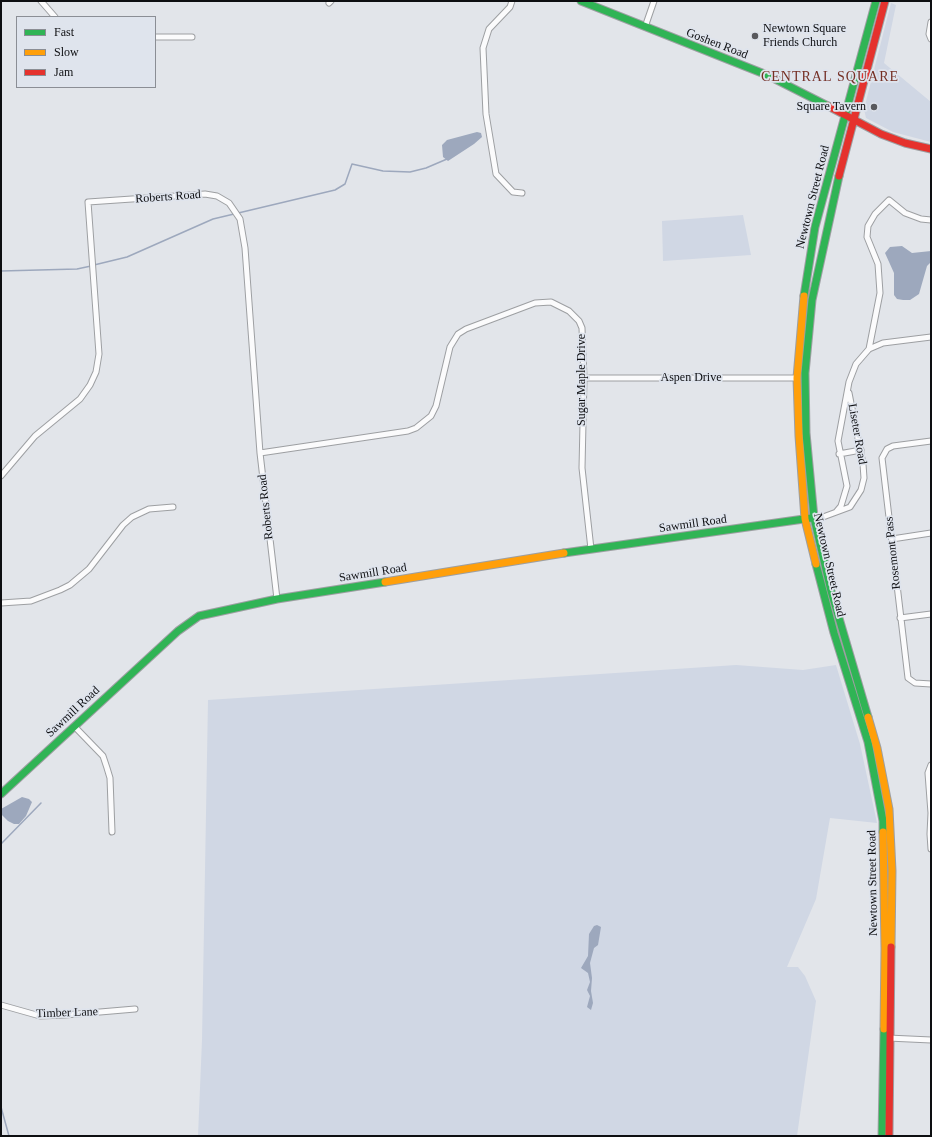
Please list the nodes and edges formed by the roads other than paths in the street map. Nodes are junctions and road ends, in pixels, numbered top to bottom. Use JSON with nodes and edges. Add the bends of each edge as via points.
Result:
{"nodes":[{"id":1,"x":40,"y":1,"type":"edge"},
{"id":2,"x":512,"y":1,"type":"edge"},
{"id":3,"x":581,"y":1,"type":"edge"},
{"id":4,"x":654,"y":1,"type":"edge"},
{"id":5,"x":876,"y":1,"type":"edge"},
{"id":6,"x":885,"y":1,"type":"edge"},
{"id":7,"x":54,"y":16,"type":"edge"},
{"id":8,"x":931,"y":22,"type":"edge"},
{"id":9,"x":645,"y":27,"type":"junction"},
{"id":10,"x":192,"y":36,"type":"dead end"},
{"id":11,"x":156,"y":37,"type":"edge"},
{"id":12,"x":931,"y":39,"type":"edge"},
{"id":13,"x":845,"y":116,"type":"junction"},
{"id":14,"x":853,"y":120,"type":"junction"},
{"id":15,"x":931,"y":149,"type":"edge"},
{"id":16,"x":522,"y":193,"type":"dead end"},
{"id":17,"x":931,"y":220,"type":"edge"},
{"id":18,"x":810,"y":251,"type":"junction"},
{"id":19,"x":821,"y":252,"type":"junction"},
{"id":20,"x":931,"y":337,"type":"edge"},
{"id":21,"x":869,"y":348,"type":"junction"},
{"id":22,"x":584,"y":378,"type":"junction"},
{"id":23,"x":797,"y":378,"type":"junction"},
{"id":24,"x":848,"y":391,"type":"junction"},
{"id":25,"x":931,"y":441,"type":"edge"},
{"id":26,"x":861,"y":450,"type":"junction"},
{"id":27,"x":260,"y":453,"type":"junction"},
{"id":28,"x":839,"y":454,"type":"junction"},
{"id":29,"x":1,"y":476,"type":"edge"},
{"id":30,"x":173,"y":507,"type":"dead end"},
{"id":31,"x":836,"y":512,"type":"junction"},
{"id":32,"x":814,"y":518,"type":"junction"},
{"id":33,"x":805,"y":519,"type":"junction"},
{"id":34,"x":931,"y":533,"type":"edge"},
{"id":35,"x":892,"y":539,"type":"junction"},
{"id":36,"x":591,"y":549,"type":"junction"},
{"id":37,"x":276,"y":599,"type":"junction"},
{"id":38,"x":1,"y":603,"type":"edge"},
{"id":39,"x":931,"y":614,"type":"edge"},
{"id":40,"x":900,"y":618,"type":"junction"},
{"id":41,"x":931,"y":684,"type":"edge"},
{"id":42,"x":74,"y":726,"type":"junction"},
{"id":43,"x":931,"y":765,"type":"edge"},
{"id":44,"x":1,"y":794,"type":"edge"},
{"id":45,"x":931,"y":813,"type":"edge"},
{"id":46,"x":112,"y":832,"type":"dead end"},
{"id":47,"x":931,"y":849,"type":"edge"},
{"id":48,"x":1,"y":1005,"type":"edge"},
{"id":49,"x":135,"y":1009,"type":"dead end"},
{"id":50,"x":887,"y":1038,"type":"junction"},
{"id":51,"x":931,"y":1040,"type":"edge"},
{"id":52,"x":882,"y":1136,"type":"edge"},
{"id":53,"x":889,"y":1136,"type":"edge"}],
"edges":[{"from":1,"to":7,"type":"street"},
{"from":2,"to":16,"type":"street","via":[[510,7],[489,29],[483,48],[486,114],[496,174],[513,192]]},
{"from":3,"to":9,"type":"main road","name":"Goshen Road"},
{"from":4,"to":9,"type":"street"},
{"from":5,"to":13,"type":"main road","name":"Newtown Street Road"},
{"from":6,"to":14,"type":"main road","name":"Newtown Street Road"},
{"from":8,"to":12,"type":"street"},
{"from":9,"to":13,"type":"main road","name":"Goshen Road","via":[[767,75]]},
{"from":10,"to":11,"type":"street"},
{"from":13,"to":14,"type":"main road","name":"Goshen Road"},
{"from":13,"to":18,"type":"main road","name":"Newtown Street Road"},
{"from":14,"to":15,"type":"main road","name":"Goshen Road","via":[[905,143]]},
{"from":14,"to":19,"type":"main road","name":"Newtown Street Road"},
{"from":17,"to":21,"type":"street","via":[[905,213],[889,200],[875,214],[868,226],[867,237],[878,264],[880,293]]},
{"from":18,"to":19,"type":"main road"},
{"from":18,"to":23,"type":"main road","name":"Newtown Street Road"},
{"from":19,"to":32,"type":"main road","name":"Newtown Street Road","via":[[812,300],[805,373],[806,433]]},
{"from":20,"to":21,"type":"street","via":[[883,343]]},
{"from":21,"to":24,"type":"street","name":"Liseter Road","via":[[856,364]]},
{"from":22,"to":23,"type":"street","name":"Aspen Drive"},
{"from":22,"to":27,"type":"street","name":"Sugar Maple Drive","via":[[583,335],[580,321],[569,311],[551,302],[535,303],[458,334],[450,347],[436,406],[431,416],[416,428]]},
{"from":22,"to":36,"type":"street","name":"Sugar Maple Drive","via":[[582,468]]},
{"from":23,"to":33,"type":"main road","name":"Newtown Street Road"},
{"from":24,"to":26,"type":"street","name":"Liseter Road"},
{"from":24,"to":28,"type":"street","name":"Liseter Road","via":[[838,441]]},
{"from":25,"to":35,"type":"street","name":"Rosemont Pass","via":[[893,446],[887,449],[882,458]]},
{"from":26,"to":28,"type":"street"},
{"from":26,"to":31,"type":"street","name":"Liseter Road","via":[[864,478],[861,490],[850,507]]},
{"from":27,"to":29,"type":"street","name":"Roberts Road","via":[[245,248],[240,219],[229,203],[217,196],[205,194],[88,202],[99,354],[96,372],[80,399],[35,436]]},
{"from":27,"to":37,"type":"street","name":"Roberts Road"},
{"from":28,"to":31,"type":"street","name":"Liseter Road","via":[[847,486],[841,506]]},
{"from":30,"to":38,"type":"street","via":[[149,508],[132,517],[122,525],[89,569],[60,590],[30,601]]},
{"from":31,"to":32,"type":"street","name":"Liseter Road"},
{"from":32,"to":33,"type":"main road","name":"Sawmill Road"},
{"from":32,"to":50,"type":"main road","name":"Newtown Street Road","via":[[830,591],[877,748],[887,796],[892,871]]},
{"from":33,"to":36,"type":"main road","name":"Sawmill Road"},
{"from":33,"to":50,"type":"main road","name":"Newtown Street Road","via":[[834,633],[868,742],[882,815]]},
{"from":34,"to":35,"type":"street"},
{"from":35,"to":40,"type":"street","name":"Rosemont Pass"},
{"from":36,"to":37,"type":"main road","name":"Sawmill Road"},
{"from":37,"to":42,"type":"main road","name":"Sawmill Road","via":[[206,614],[192,620]]},
{"from":39,"to":40,"type":"street"},
{"from":40,"to":41,"type":"street","name":"Rosemont Pass","via":[[908,678],[915,683]]},
{"from":42,"to":44,"type":"main road","name":"Sawmill Road"},
{"from":42,"to":46,"type":"street","via":[[103,756],[110,778]]},
{"from":43,"to":45,"type":"street","via":[[928,773]]},
{"from":45,"to":47,"type":"street"},
{"from":48,"to":49,"type":"street","name":"Timber Lane","via":[[40,1016]]},
{"from":50,"to":51,"type":"street"},
{"from":50,"to":52,"type":"main road","name":"Newtown Street Road"},
{"from":50,"to":53,"type":"main road","name":"Newtown Street Road"}]}
